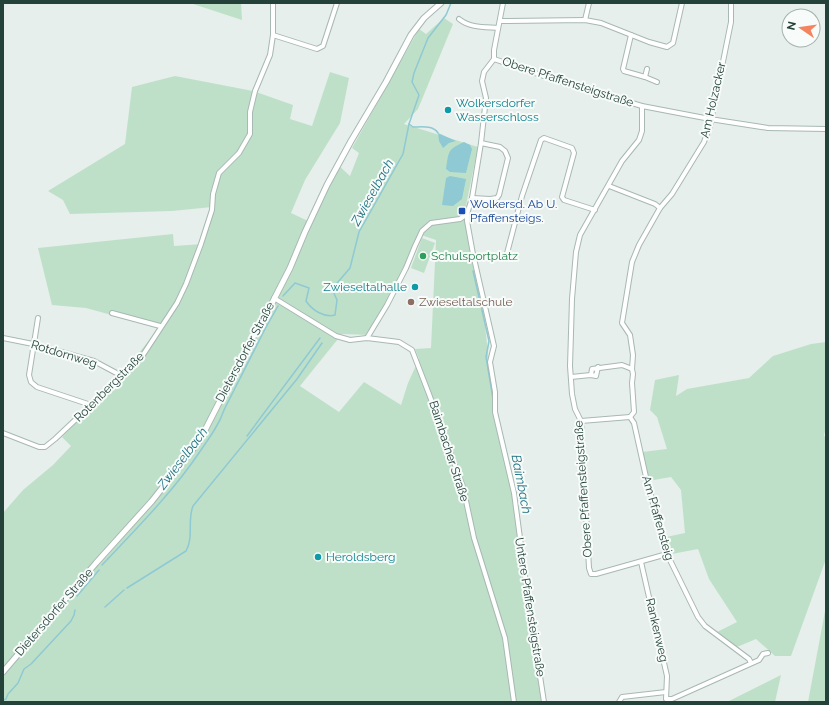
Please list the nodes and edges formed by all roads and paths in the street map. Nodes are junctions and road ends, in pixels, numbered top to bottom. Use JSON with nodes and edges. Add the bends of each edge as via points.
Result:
{"nodes":[{"id":1,"x":273,"y":3,"type":"edge"},
{"id":2,"x":336,"y":3,"type":"edge"},
{"id":3,"x":441,"y":3,"type":"edge"},
{"id":4,"x":503,"y":3,"type":"edge"},
{"id":5,"x":589,"y":3,"type":"edge"},
{"id":6,"x":682,"y":3,"type":"edge"},
{"id":7,"x":731,"y":3,"type":"edge"},
{"id":8,"x":459,"y":19,"type":"dead end"},
{"id":9,"x":585,"y":20,"type":"junction"},
{"id":10,"x":500,"y":21,"type":"junction"},
{"id":11,"x":498,"y":28,"type":"junction"},
{"id":12,"x":273,"y":35,"type":"junction"},
{"id":13,"x":631,"y":35,"type":"junction"},
{"id":14,"x":494,"y":59,"type":"junction"},
{"id":15,"x":647,"y":69,"type":"dead end"},
{"id":16,"x":645,"y":77,"type":"junction"},
{"id":17,"x":657,"y":82,"type":"dead end"},
{"id":18,"x":642,"y":106,"type":"junction"},
{"id":19,"x":710,"y":119,"type":"junction"},
{"id":20,"x":826,"y":129,"type":"edge"},
{"id":21,"x":481,"y":143,"type":"junction"},
{"id":22,"x":608,"y":186,"type":"junction"},
{"id":23,"x":472,"y":198,"type":"junction"},
{"id":24,"x":660,"y":208,"type":"junction"},
{"id":25,"x":595,"y":210,"type":"junction"},
{"id":26,"x":467,"y":214,"type":"junction"},
{"id":27,"x":506,"y":257,"type":"dead end"},
{"id":28,"x":274,"y":298,"type":"junction"},
{"id":29,"x":112,"y":313,"type":"dead end"},
{"id":30,"x":38,"y":318,"type":"dead end"},
{"id":31,"x":160,"y":326,"type":"junction"},
{"id":32,"x":3,"y":338,"type":"edge"},
{"id":33,"x":367,"y":338,"type":"junction"},
{"id":34,"x":33,"y":344,"type":"junction"},
{"id":35,"x":632,"y":369,"type":"junction"},
{"id":36,"x":122,"y":376,"type":"junction"},
{"id":37,"x":571,"y":377,"type":"junction"},
{"id":38,"x":91,"y":405,"type":"junction"},
{"id":39,"x":630,"y":417,"type":"junction"},
{"id":40,"x":581,"y":421,"type":"junction"},
{"id":41,"x":3,"y":433,"type":"edge"},
{"id":42,"x":666,"y":554,"type":"junction"},
{"id":43,"x":641,"y":562,"type":"junction"},
{"id":44,"x":768,"y":653,"type":"dead end"},
{"id":45,"x":751,"y":663,"type":"junction"},
{"id":46,"x":3,"y":672,"type":"edge"},
{"id":47,"x":666,"y":692,"type":"junction"},
{"id":48,"x":514,"y":702,"type":"edge"},
{"id":49,"x":544,"y":702,"type":"edge"},
{"id":50,"x":619,"y":702,"type":"edge"}],
"edges":[{"from":1,"to":12,"type":"street","name":"Rotenbergstraße"},
{"from":2,"to":12,"type":"street","via":[[323,46],[317,49]]},
{"from":3,"to":28,"type":"street","name":"Dietersdorfer Straße","via":[[424,18],[411,35],[327,185]]},
{"from":4,"to":10,"type":"street"},
{"from":5,"to":9,"type":"street"},
{"from":6,"to":13,"type":"street","via":[[672,43],[667,47]]},
{"from":7,"to":19,"type":"street","name":"Am Holzacker","via":[[731,22]]},
{"from":8,"to":11,"type":"street","via":[[470,26]]},
{"from":9,"to":10,"type":"street"},
{"from":9,"to":13,"type":"street","via":[[601,23]]},
{"from":10,"to":11,"type":"street"},
{"from":11,"to":14,"type":"street"},
{"from":12,"to":31,"type":"street","name":"Rotenbergstraße","via":[[270,54],[255,91],[250,112],[250,134],[239,153],[219,173],[212,210],[191,271],[177,303]]},
{"from":13,"to":16,"type":"street","via":[[622,69]]},
{"from":14,"to":18,"type":"street","name":"Obere Pfaffensteigstraße"},
{"from":14,"to":21,"type":"street","via":[[484,72],[482,81],[486,98]]},
{"from":15,"to":16,"type":"street"},
{"from":16,"to":17,"type":"street"},
{"from":18,"to":19,"type":"street","name":"Obere Pfaffensteigstraße"},
{"from":18,"to":22,"type":"street","name":"Obere Pfaffensteigstraße","via":[[640,140],[622,162]]},
{"from":19,"to":20,"type":"street","name":"Obere Pfaffensteigstraße","via":[[768,128]]},
{"from":19,"to":24,"type":"street","name":"Am Holzacker","via":[[704,142],[672,194]]},
{"from":21,"to":23,"type":"street"},
{"from":21,"to":23,"type":"street","via":[[500,147],[505,150],[508,158],[497,198]]},
{"from":22,"to":24,"type":"street"},
{"from":22,"to":25,"type":"street","name":"Obere Pfaffensteigstraße"},
{"from":23,"to":26,"type":"street"},
{"from":24,"to":35,"type":"street","name":"Am Holzacker","via":[[632,262],[628,284],[622,323],[630,335]]},
{"from":25,"to":27,"type":"street","via":[[564,200],[562,197],[574,153],[572,148],[544,138],[541,140],[522,196]]},
{"from":25,"to":37,"type":"street","name":"Obere Pfaffensteigstraße","via":[[580,235],[576,252],[572,299]]},
{"from":26,"to":33,"type":"street","via":[[460,219],[431,224],[422,231],[387,305]]},
{"from":26,"to":49,"type":"street","name":"Untere Pfaffensteigstraße","via":[[473,254],[494,346],[490,362],[495,412],[514,493]]},
{"from":28,"to":33,"type":"street","name":"Baimbacher Straße","via":[[336,336],[350,340]]},
{"from":28,"to":46,"type":"street","name":"Dietersdorfer Straße","via":[[200,440],[152,501]]},
{"from":29,"to":31,"type":"street"},
{"from":30,"to":34,"type":"street"},
{"from":31,"to":36,"type":"street","name":"Rotenbergstraße","via":[[141,358]]},
{"from":32,"to":34,"type":"street","name":"Rotdornweg"},
{"from":33,"to":48,"type":"street","name":"Baimbacher Straße","via":[[399,342],[412,350],[419,367],[463,487],[474,538],[505,638]]},
{"from":34,"to":36,"type":"street","name":"Rotdornweg","via":[[94,361]]},
{"from":34,"to":38,"type":"street","via":[[29,375],[31,382],[37,387]]},
{"from":35,"to":37,"type":"street","via":[[622,365],[598,367],[592,368],[591,375]]},
{"from":35,"to":39,"type":"street","name":"Am Holzacker","via":[[634,412]]},
{"from":36,"to":38,"type":"street","name":"Rotenbergstraße"},
{"from":37,"to":40,"type":"street","name":"Obere Pfaffensteigstraße","via":[[575,409]]},
{"from":38,"to":41,"type":"street","name":"Rotenbergstraße","via":[[45,447],[38,447]]},
{"from":39,"to":40,"type":"street"},
{"from":39,"to":42,"type":"street","name":"Am Pfaffensteig","via":[[634,423]]},
{"from":40,"to":43,"type":"street","name":"Obere Pfaffensteigstraße","via":[[591,574]]},
{"from":42,"to":43,"type":"street","name":"Obere Pfaffensteigstraße"},
{"from":42,"to":45,"type":"street","name":"Am Pfaffensteig","via":[[705,626]]},
{"from":43,"to":47,"type":"street","name":"Rankenweg","via":[[667,676]]},
{"from":44,"to":45,"type":"street"},
{"from":45,"to":47,"type":"street","name":"Rankenweg","via":[[672,699],[666,699]]},
{"from":47,"to":50,"type":"street","via":[[622,697]]}]}
